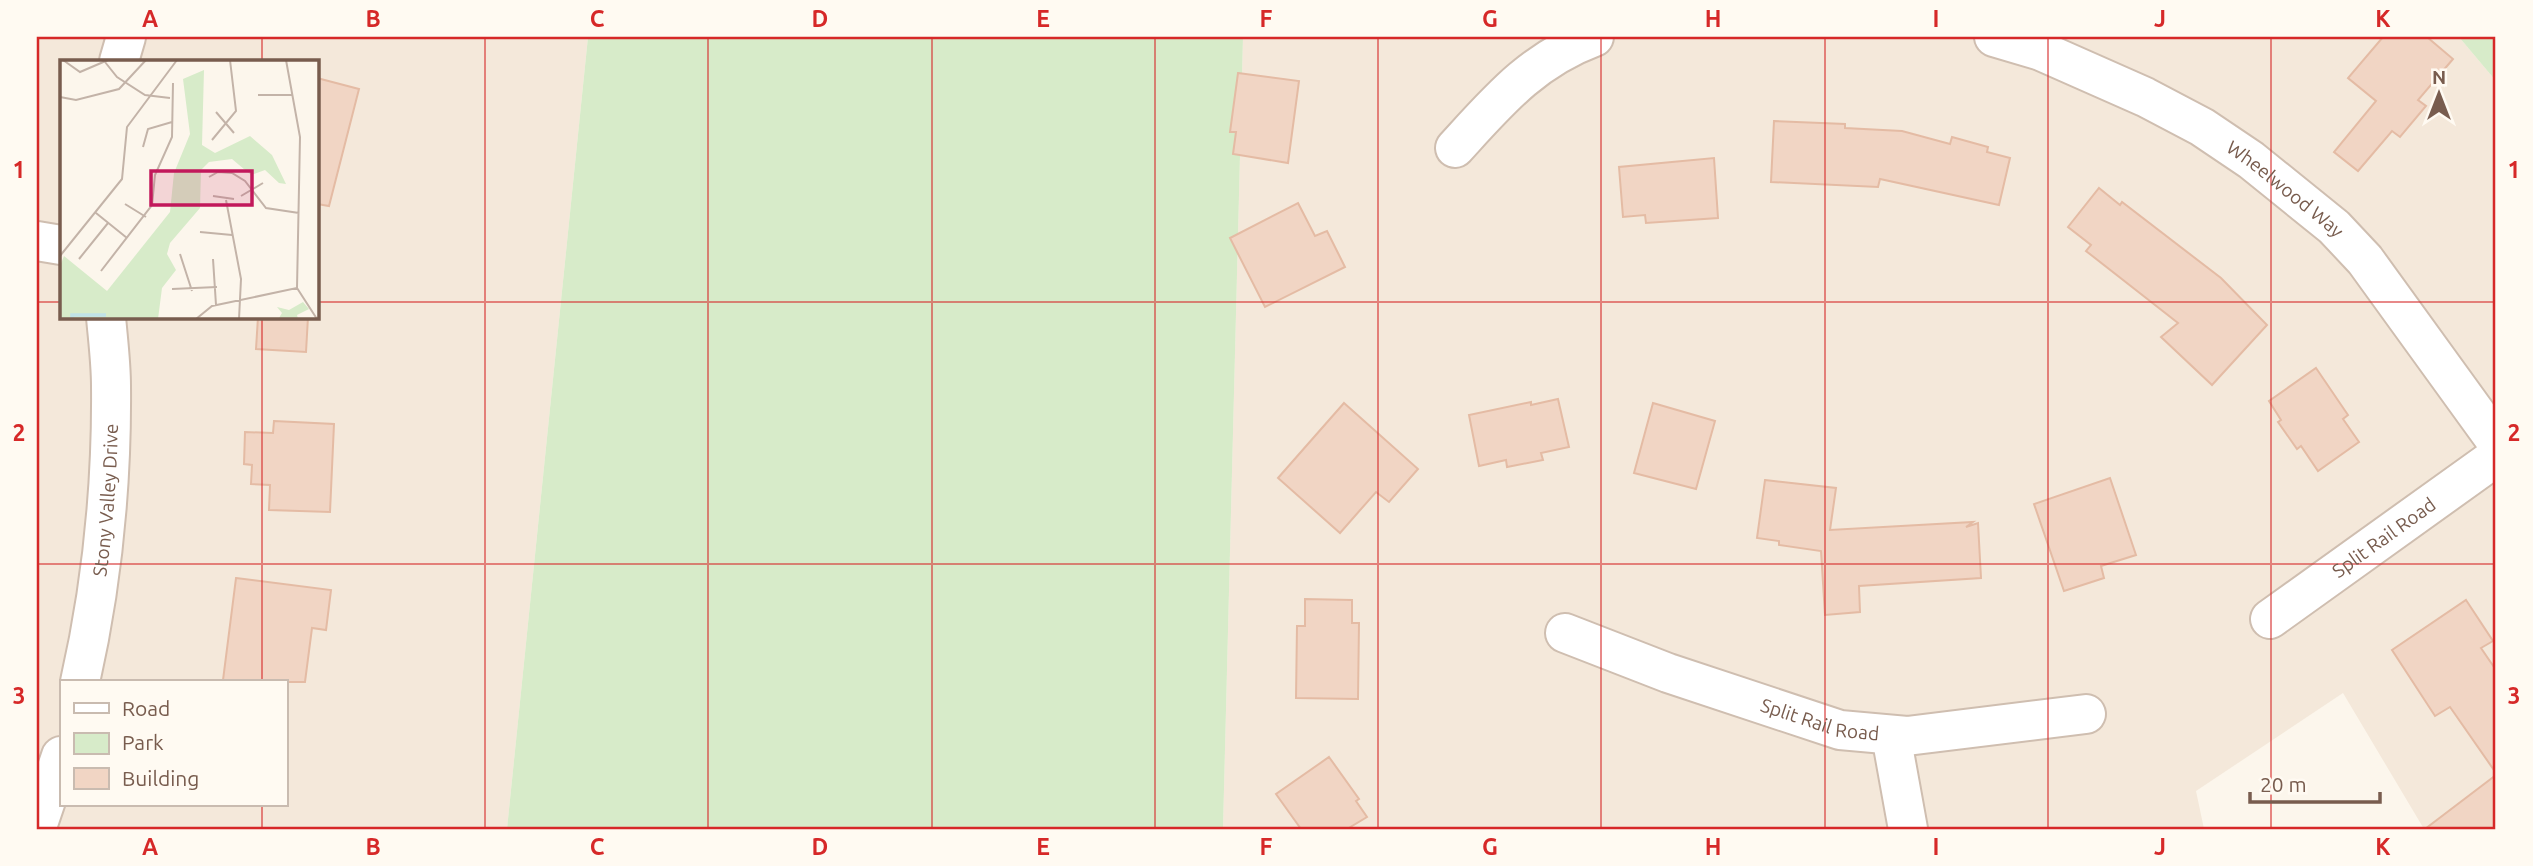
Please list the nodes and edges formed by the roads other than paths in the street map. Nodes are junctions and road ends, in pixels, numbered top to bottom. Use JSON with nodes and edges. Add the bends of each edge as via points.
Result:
{"nodes":[{"id":1,"x":126,"y":37,"type":"edge"},
{"id":2,"x":1594,"y":37,"type":"edge"},
{"id":3,"x":1994,"y":37,"type":"edge"},
{"id":4,"x":119,"y":60,"type":"edge"},
{"id":5,"x":1455,"y":148,"type":"dead end"},
{"id":6,"x":37,"y":241,"type":"edge"},
{"id":7,"x":60,"y":245,"type":"edge"},
{"id":8,"x":106,"y":318,"type":"edge"},
{"id":9,"x":2496,"y":441,"type":"edge"},
{"id":10,"x":2496,"y":457,"type":"edge"},
{"id":11,"x":2270,"y":619,"type":"dead end"},
{"id":12,"x":1565,"y":633,"type":"dead end"},
{"id":13,"x":79,"y":680,"type":"edge"},
{"id":14,"x":2086,"y":714,"type":"dead end"},
{"id":15,"x":1891,"y":735,"type":"junction"},
{"id":16,"x":60,"y":759,"type":"edge"},
{"id":17,"x":37,"y":827,"type":"edge"},
{"id":18,"x":1908,"y":829,"type":"edge"}],
"edges":[{"from":1,"to":4,"type":"street"},
{"from":2,"to":5,"type":"street","via":[[1542,63],[1508,90]]},
{"from":3,"to":9,"type":"street","name":"Wheelwood Way","via":[[2041,51],[2145,97],[2251,160],[2334,227],[2365,260]]},
{"from":6,"to":7,"type":"street"},
{"from":8,"to":13,"type":"street","name":"Stony Valley Drive","via":[[111,384],[109,505],[93,624]]},
{"from":10,"to":11,"type":"street","name":"Split Rail Road"},
{"from":12,"to":15,"type":"street","name":"Split Rail Road","via":[[1840,730]]},
{"from":14,"to":15,"type":"street","name":"Split Rail Road"},
{"from":15,"to":18,"type":"street"},
{"from":16,"to":17,"type":"street"}]}
